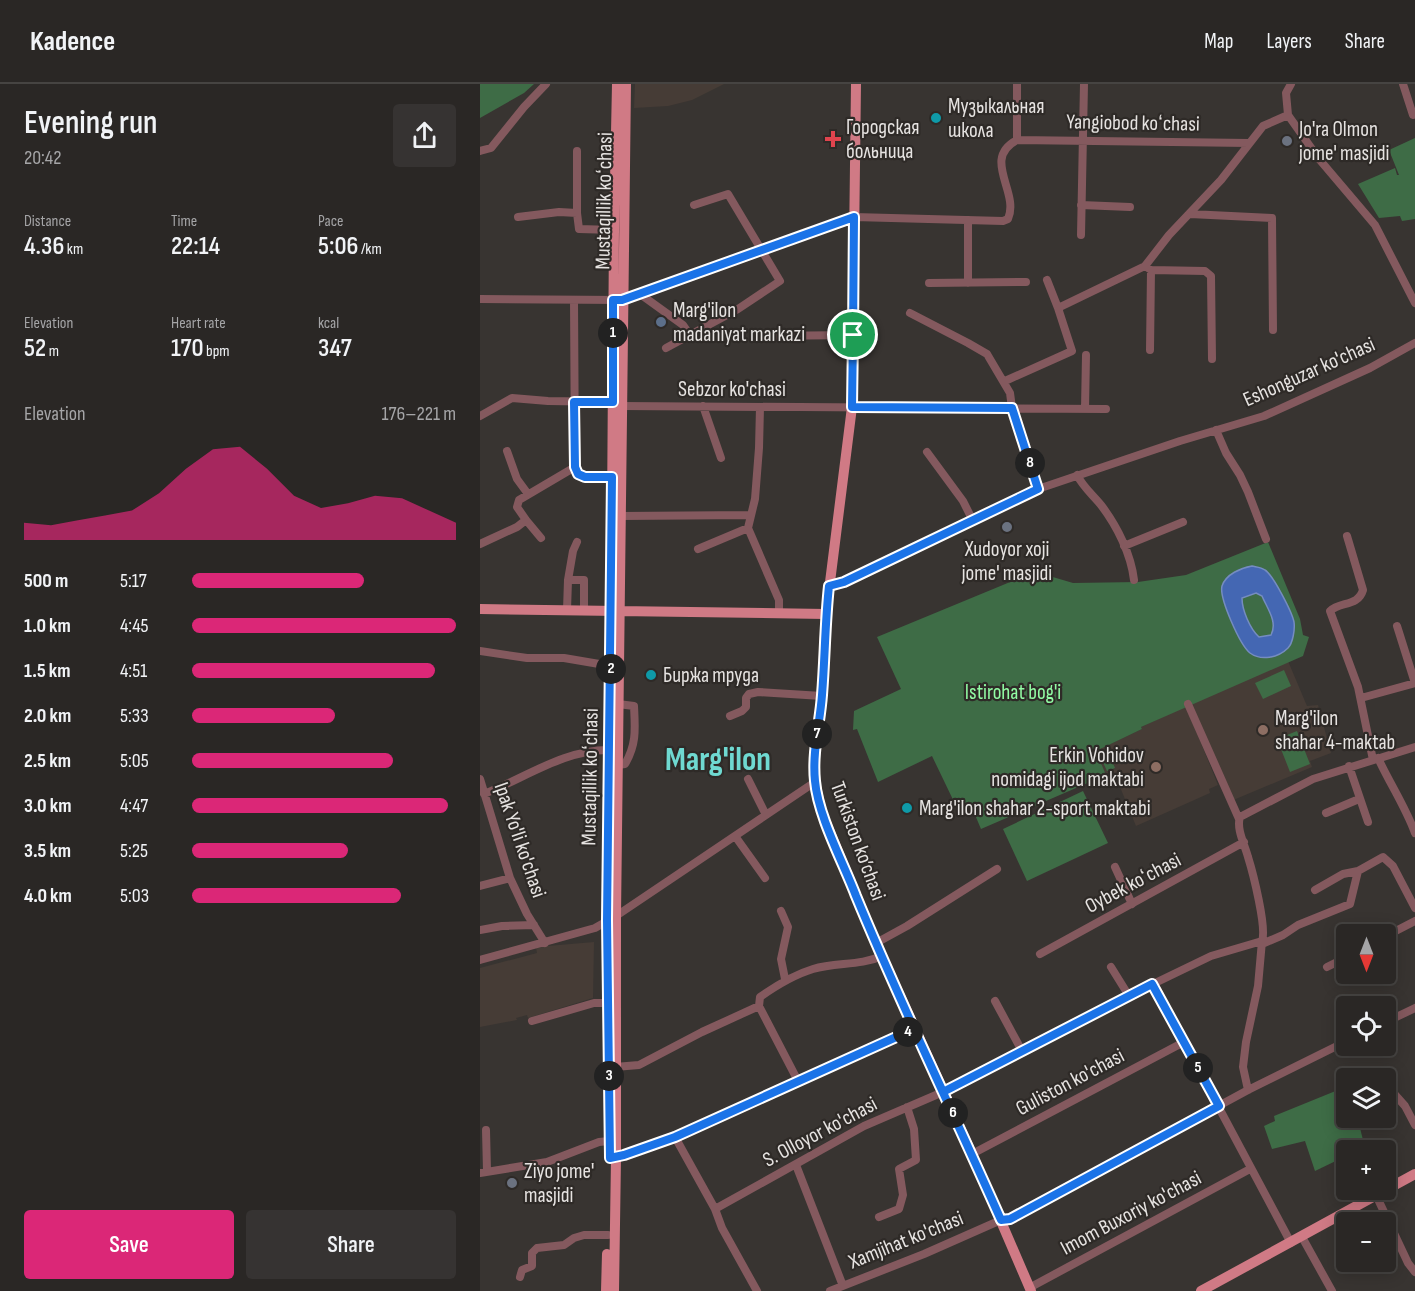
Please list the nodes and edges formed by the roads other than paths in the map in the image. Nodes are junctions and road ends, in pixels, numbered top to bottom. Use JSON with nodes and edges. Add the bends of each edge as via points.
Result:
{"nodes":[{"id":1,"x":546,"y":84,"type":"edge"},
{"id":2,"x":617,"y":84,"type":"edge"},
{"id":3,"x":626,"y":84,"type":"edge"},
{"id":4,"x":856,"y":84,"type":"edge"},
{"id":5,"x":1017,"y":84,"type":"edge"},
{"id":6,"x":1084,"y":84,"type":"edge"},
{"id":7,"x":1291,"y":84,"type":"edge"},
{"id":8,"x":1403,"y":84,"type":"edge"},
{"id":9,"x":1413,"y":115,"type":"dead end"},
{"id":10,"x":1288,"y":116,"type":"junction"},
{"id":11,"x":1017,"y":140,"type":"junction"},
{"id":12,"x":1083,"y":140,"type":"junction"},
{"id":13,"x":1249,"y":143,"type":"junction"},
{"id":14,"x":480,"y":151,"type":"edge"},
{"id":15,"x":577,"y":151,"type":"dead end"},
{"id":16,"x":694,"y":205,"type":"dead end"},
{"id":17,"x":1081,"y":205,"type":"junction"},
{"id":18,"x":1130,"y":207,"type":"dead end"},
{"id":19,"x":577,"y":213,"type":"junction"},
{"id":20,"x":1190,"y":214,"type":"junction"},
{"id":21,"x":518,"y":217,"type":"dead end"},
{"id":22,"x":854,"y":217,"type":"junction"},
{"id":23,"x":968,"y":220,"type":"junction"},
{"id":24,"x":614,"y":230,"type":"junction"},
{"id":25,"x":1081,"y":235,"type":"dead end"},
{"id":26,"x":762,"y":250,"type":"junction"},
{"id":27,"x":1148,"y":268,"type":"junction"},
{"id":28,"x":1047,"y":280,"type":"dead end"},
{"id":29,"x":1026,"y":282,"type":"dead end"},
{"id":30,"x":929,"y":283,"type":"dead end"},
{"id":31,"x":968,"y":283,"type":"junction"},
{"id":32,"x":640,"y":294,"type":"junction"},
{"id":33,"x":480,"y":299,"type":"edge"},
{"id":34,"x":574,"y":300,"type":"junction"},
{"id":35,"x":618,"y":300,"type":"junction"},
{"id":36,"x":1415,"y":303,"type":"edge"},
{"id":37,"x":1058,"y":308,"type":"junction"},
{"id":38,"x":910,"y":313,"type":"dead end"},
{"id":39,"x":1273,"y":330,"type":"dead end"},
{"id":40,"x":690,"y":335,"type":"junction"},
{"id":41,"x":853,"y":335,"type":"junction"},
{"id":42,"x":754,"y":336,"type":"dead end"},
{"id":43,"x":1415,"y":343,"type":"edge"},
{"id":44,"x":666,"y":348,"type":"dead end"},
{"id":45,"x":1150,"y":350,"type":"dead end"},
{"id":46,"x":1086,"y":355,"type":"dead end"},
{"id":47,"x":1212,"y":359,"type":"dead end"},
{"id":48,"x":1005,"y":381,"type":"junction"},
{"id":49,"x":574,"y":402,"type":"junction"},
{"id":50,"x":617,"y":404,"type":"junction"},
{"id":51,"x":703,"y":406,"type":"junction"},
{"id":52,"x":760,"y":407,"type":"junction"},
{"id":53,"x":847,"y":407,"type":"junction"},
{"id":54,"x":1012,"y":408,"type":"junction"},
{"id":55,"x":1085,"y":409,"type":"junction"},
{"id":56,"x":1106,"y":409,"type":"dead end"},
{"id":57,"x":480,"y":416,"type":"edge"},
{"id":58,"x":1216,"y":430,"type":"junction"},
{"id":59,"x":507,"y":451,"type":"dead end"},
{"id":60,"x":927,"y":452,"type":"dead end"},
{"id":61,"x":721,"y":458,"type":"dead end"},
{"id":62,"x":575,"y":467,"type":"junction"},
{"id":63,"x":1077,"y":475,"type":"junction"},
{"id":64,"x":612,"y":477,"type":"junction"},
{"id":65,"x":1038,"y":489,"type":"junction"},
{"id":66,"x":528,"y":494,"type":"junction"},
{"id":67,"x":751,"y":515,"type":"junction"},
{"id":68,"x":621,"y":516,"type":"junction"},
{"id":69,"x":526,"y":520,"type":"junction"},
{"id":70,"x":973,"y":521,"type":"junction"},
{"id":71,"x":1183,"y":522,"type":"dead end"},
{"id":72,"x":748,"y":528,"type":"junction"},
{"id":73,"x":1347,"y":536,"type":"dead end"},
{"id":74,"x":541,"y":538,"type":"dead end"},
{"id":75,"x":1266,"y":539,"type":"dead end"},
{"id":76,"x":577,"y":542,"type":"dead end"},
{"id":77,"x":480,"y":544,"type":"edge"},
{"id":78,"x":1124,"y":546,"type":"junction"},
{"id":79,"x":698,"y":549,"type":"dead end"},
{"id":80,"x":568,"y":580,"type":"junction"},
{"id":81,"x":1134,"y":580,"type":"dead end"},
{"id":82,"x":829,"y":586,"type":"junction"},
{"id":83,"x":480,"y":609,"type":"edge"},
{"id":84,"x":567,"y":610,"type":"junction"},
{"id":85,"x":584,"y":611,"type":"junction"},
{"id":86,"x":616,"y":611,"type":"junction"},
{"id":87,"x":779,"y":614,"type":"junction"},
{"id":88,"x":826,"y":614,"type":"junction"},
{"id":89,"x":1397,"y":626,"type":"dead end"},
{"id":90,"x":480,"y":651,"type":"edge"},
{"id":91,"x":611,"y":666,"type":"junction"},
{"id":92,"x":1415,"y":683,"type":"edge"},
{"id":93,"x":822,"y":696,"type":"junction"},
{"id":94,"x":1361,"y":698,"type":"junction"},
{"id":95,"x":618,"y":704,"type":"junction"},
{"id":96,"x":1188,"y":704,"type":"dead end"},
{"id":97,"x":730,"y":716,"type":"dead end"},
{"id":98,"x":1415,"y":747,"type":"edge"},
{"id":99,"x":610,"y":750,"type":"junction"},
{"id":100,"x":1375,"y":759,"type":"junction"},
{"id":101,"x":618,"y":765,"type":"junction"},
{"id":102,"x":1349,"y":766,"type":"junction"},
{"id":103,"x":480,"y":779,"type":"edge"},
{"id":104,"x":748,"y":779,"type":"dead end"},
{"id":105,"x":815,"y":782,"type":"junction"},
{"id":106,"x":484,"y":794,"type":"junction"},
{"id":107,"x":1359,"y":799,"type":"junction"},
{"id":108,"x":1326,"y":813,"type":"dead end"},
{"id":109,"x":766,"y":815,"type":"junction"},
{"id":110,"x":1239,"y":819,"type":"junction"},
{"id":111,"x":1368,"y":822,"type":"dead end"},
{"id":112,"x":1415,"y":833,"type":"edge"},
{"id":113,"x":735,"y":836,"type":"junction"},
{"id":114,"x":1244,"y":842,"type":"junction"},
{"id":115,"x":1115,"y":867,"type":"dead end"},
{"id":116,"x":996,"y":869,"type":"dead end"},
{"id":117,"x":1358,"y":871,"type":"junction"},
{"id":118,"x":510,"y":878,"type":"junction"},
{"id":119,"x":765,"y":878,"type":"dead end"},
{"id":120,"x":480,"y":886,"type":"edge"},
{"id":121,"x":1314,"y":890,"type":"dead end"},
{"id":122,"x":1132,"y":904,"type":"junction"},
{"id":123,"x":1415,"y":908,"type":"edge"},
{"id":124,"x":782,"y":911,"type":"dead end"},
{"id":125,"x":611,"y":918,"type":"junction"},
{"id":126,"x":1415,"y":921,"type":"edge"},
{"id":127,"x":534,"y":925,"type":"junction"},
{"id":128,"x":480,"y":930,"type":"edge"},
{"id":129,"x":1396,"y":931,"type":"edge"},
{"id":130,"x":545,"y":943,"type":"junction"},
{"id":131,"x":876,"y":943,"type":"junction"},
{"id":132,"x":1262,"y":943,"type":"junction"},
{"id":133,"x":1040,"y":954,"type":"dead end"},
{"id":134,"x":882,"y":956,"type":"junction"},
{"id":135,"x":480,"y":960,"type":"edge"},
{"id":136,"x":1336,"y":963,"type":"edge"},
{"id":137,"x":1111,"y":967,"type":"dead end"},
{"id":138,"x":1327,"y":968,"type":"dead end"},
{"id":139,"x":785,"y":979,"type":"junction"},
{"id":140,"x":1152,"y":984,"type":"junction"},
{"id":141,"x":1129,"y":996,"type":"junction"},
{"id":142,"x":995,"y":1001,"type":"dead end"},
{"id":143,"x":608,"y":1003,"type":"junction"},
{"id":144,"x":759,"y":1006,"type":"junction"},
{"id":145,"x":1415,"y":1008,"type":"edge"},
{"id":146,"x":1396,"y":1017,"type":"edge"},
{"id":147,"x":532,"y":1021,"type":"dead end"},
{"id":148,"x":914,"y":1029,"type":"junction"},
{"id":149,"x":1184,"y":1042,"type":"junction"},
{"id":150,"x":1336,"y":1046,"type":"edge"},
{"id":151,"x":1022,"y":1051,"type":"junction"},
{"id":152,"x":615,"y":1067,"type":"junction"},
{"id":153,"x":798,"y":1081,"type":"junction"},
{"id":154,"x":1248,"y":1090,"type":"junction"},
{"id":155,"x":943,"y":1092,"type":"junction"},
{"id":156,"x":1396,"y":1096,"type":"edge"},
{"id":157,"x":1219,"y":1106,"type":"junction"},
{"id":158,"x":907,"y":1107,"type":"junction"},
{"id":159,"x":1415,"y":1125,"type":"edge"},
{"id":160,"x":486,"y":1130,"type":"dead end"},
{"id":161,"x":675,"y":1137,"type":"junction"},
{"id":162,"x":604,"y":1142,"type":"junction"},
{"id":163,"x":972,"y":1154,"type":"junction"},
{"id":164,"x":613,"y":1158,"type":"junction"},
{"id":165,"x":796,"y":1165,"type":"junction"},
{"id":166,"x":1250,"y":1169,"type":"junction"},
{"id":167,"x":484,"y":1172,"type":"edge"},
{"id":168,"x":1415,"y":1174,"type":"edge"},
{"id":169,"x":1396,"y":1185,"type":"edge"},
{"id":170,"x":1369,"y":1200,"type":"edge"},
{"id":171,"x":1378,"y":1200,"type":"edge"},
{"id":172,"x":715,"y":1209,"type":"junction"},
{"id":173,"x":879,"y":1217,"type":"dead end"},
{"id":174,"x":1001,"y":1220,"type":"junction"},
{"id":175,"x":608,"y":1234,"type":"junction"},
{"id":176,"x":1302,"y":1237,"type":"junction"},
{"id":177,"x":1291,"y":1243,"type":"junction"},
{"id":178,"x":1415,"y":1272,"type":"edge"},
{"id":179,"x":520,"y":1277,"type":"dead end"},
{"id":180,"x":843,"y":1286,"type":"junction"},
{"id":181,"x":1030,"y":1289,"type":"edge"},
{"id":182,"x":606,"y":1291,"type":"edge"},
{"id":183,"x":614,"y":1291,"type":"edge"},
{"id":184,"x":757,"y":1291,"type":"edge"},
{"id":185,"x":830,"y":1291,"type":"edge"},
{"id":186,"x":1201,"y":1291,"type":"edge"},
{"id":187,"x":1332,"y":1291,"type":"edge"}],
"edges":[{"from":1,"to":14,"type":"street","via":[[491,148]]},
{"from":2,"to":24,"type":"main road","name":"Mustaqillik koʻchasi"},
{"from":3,"to":35,"type":"main road","name":"Mustaqillik koʻchasi"},
{"from":4,"to":22,"type":"main road","name":"Turkiston ko’chasi"},
{"from":5,"to":11,"type":"street"},
{"from":6,"to":12,"type":"street"},
{"from":7,"to":10,"type":"street","via":[[1286,93]]},
{"from":8,"to":9,"type":"street"},
{"from":10,"to":13,"type":"street","via":[[1263,126]]},
{"from":10,"to":36,"type":"street","via":[[1375,225]]},
{"from":11,"to":12,"type":"street","name":"Yangiobod koʻchasi"},
{"from":11,"to":23,"type":"street","via":[[1002,153],[1008,219]]},
{"from":12,"to":13,"type":"street","name":"Yangiobod koʻchasi"},
{"from":12,"to":17,"type":"street"},
{"from":13,"to":20,"type":"street"},
{"from":15,"to":19,"type":"street"},
{"from":16,"to":26,"type":"street","via":[[728,194]]},
{"from":17,"to":18,"type":"street"},
{"from":17,"to":25,"type":"street"},
{"from":19,"to":21,"type":"street"},
{"from":19,"to":24,"type":"street","via":[[579,229]]},
{"from":20,"to":27,"type":"street","via":[[1169,235]]},
{"from":20,"to":39,"type":"street","via":[[1272,218]]},
{"from":22,"to":23,"type":"street"},
{"from":22,"to":26,"type":"street"},
{"from":22,"to":41,"type":"main road","name":"Turkiston ko’chasi"},
{"from":23,"to":31,"type":"street"},
{"from":24,"to":35,"type":"main road","name":"Mustaqillik koʻchasi"},
{"from":26,"to":32,"type":"street"},
{"from":26,"to":40,"type":"street","via":[[779,283]]},
{"from":27,"to":37,"type":"street"},
{"from":27,"to":45,"type":"street"},
{"from":27,"to":47,"type":"street","via":[[1205,271],[1211,276]]},
{"from":28,"to":37,"type":"street"},
{"from":29,"to":31,"type":"street"},
{"from":30,"to":31,"type":"street"},
{"from":32,"to":35,"type":"street"},
{"from":32,"to":40,"type":"street","via":[[683,325]]},
{"from":33,"to":34,"type":"street"},
{"from":34,"to":35,"type":"street"},
{"from":34,"to":49,"type":"street"},
{"from":35,"to":50,"type":"main road","name":"Mustaqillik koʻchasi"},
{"from":37,"to":48,"type":"street","via":[[1072,351]]},
{"from":38,"to":48,"type":"street","via":[[987,354]]},
{"from":40,"to":44,"type":"street"},
{"from":41,"to":42,"type":"street"},
{"from":41,"to":53,"type":"main road","name":"Turkiston ko’chasi"},
{"from":43,"to":58,"type":"street","name":"Eshonguzar ko'chasi","via":[[1288,406]]},
{"from":46,"to":55,"type":"street"},
{"from":48,"to":54,"type":"street"},
{"from":49,"to":50,"type":"street","name":"Sebzor ko'chasi"},
{"from":49,"to":57,"type":"street","name":"Sebzor ko'chasi","via":[[513,398]]},
{"from":49,"to":62,"type":"street"},
{"from":50,"to":51,"type":"street","name":"Sebzor ko'chasi"},
{"from":50,"to":64,"type":"main road","name":"Mustaqillik koʻchasi"},
{"from":50,"to":68,"type":"main road","name":"Mustaqillik koʻchasi"},
{"from":51,"to":52,"type":"street","name":"Sebzor ko'chasi"},
{"from":51,"to":61,"type":"street"},
{"from":52,"to":53,"type":"street","name":"Sebzor ko'chasi"},
{"from":52,"to":67,"type":"street"},
{"from":53,"to":54,"type":"street","name":"Sebzor ko'chasi"},
{"from":53,"to":82,"type":"main road","name":"Turkiston ko’chasi"},
{"from":54,"to":55,"type":"street","name":"Sebzor ko'chasi"},
{"from":54,"to":65,"type":"street"},
{"from":55,"to":56,"type":"street","name":"Sebzor ko'chasi"},
{"from":58,"to":63,"type":"street","name":"Eshonguzar ko'chasi"},
{"from":58,"to":75,"type":"street"},
{"from":59,"to":66,"type":"street","via":[[517,479]]},
{"from":60,"to":70,"type":"street"},
{"from":62,"to":64,"type":"street","via":[[581,476]]},
{"from":62,"to":66,"type":"street"},
{"from":63,"to":65,"type":"street","name":"Eshonguzar ko'chasi"},
{"from":63,"to":78,"type":"street","via":[[1106,512]]},
{"from":64,"to":86,"type":"main road","name":"Mustaqillik koʻchasi"},
{"from":65,"to":70,"type":"street","name":"Eshonguzar ko'chasi"},
{"from":66,"to":69,"type":"street","via":[[517,505]]},
{"from":67,"to":68,"type":"street"},
{"from":67,"to":72,"type":"street"},
{"from":68,"to":86,"type":"main road","name":"Mustaqillik koʻchasi"},
{"from":69,"to":74,"type":"street"},
{"from":69,"to":77,"type":"street"},
{"from":70,"to":82,"type":"street","name":"Eshonguzar ko'chasi"},
{"from":71,"to":78,"type":"street"},
{"from":72,"to":79,"type":"street"},
{"from":72,"to":87,"type":"street","via":[[779,600]]},
{"from":73,"to":94,"type":"street","via":[[1363,590],[1357,600],[1330,611]]},
{"from":76,"to":80,"type":"street"},
{"from":78,"to":81,"type":"street"},
{"from":80,"to":84,"type":"street"},
{"from":80,"to":85,"type":"street","via":[[584,580]]},
{"from":82,"to":88,"type":"main road","name":"Turkiston ko’chasi"},
{"from":83,"to":84,"type":"main road"},
{"from":84,"to":85,"type":"main road"},
{"from":85,"to":86,"type":"main road"},
{"from":86,"to":87,"type":"main road"},
{"from":86,"to":91,"type":"main road","name":"Mustaqillik koʻchasi"},
{"from":86,"to":95,"type":"main road","name":"Mustaqillik koʻchasi"},
{"from":87,"to":88,"type":"main road"},
{"from":88,"to":93,"type":"main road","name":"Turkiston ko’chasi"},
{"from":89,"to":92,"type":"street"},
{"from":90,"to":91,"type":"street"},
{"from":91,"to":99,"type":"main road","name":"Mustaqillik koʻchasi"},
{"from":92,"to":94,"type":"street"},
{"from":93,"to":97,"type":"street","via":[[758,692],[749,694],[746,707]]},
{"from":93,"to":105,"type":"main road","name":"Turkiston ko’chasi"},
{"from":94,"to":100,"type":"street"},
{"from":95,"to":101,"type":"main road","name":"Mustaqillik koʻchasi"},
{"from":95,"to":101,"type":"street","via":[[633,706],[635,731],[633,751],[625,764]]},
{"from":96,"to":110,"type":"street"},
{"from":98,"to":100,"type":"street"},
{"from":99,"to":106,"type":"street","via":[[566,757]]},
{"from":99,"to":125,"type":"main road","name":"Mustaqillik koʻchasi"},
{"from":100,"to":102,"type":"street"},
{"from":100,"to":112,"type":"street","via":[[1405,807]]},
{"from":101,"to":125,"type":"main road","name":"Mustaqillik koʻchasi"},
{"from":102,"to":107,"type":"street"},
{"from":102,"to":110,"type":"street","via":[[1296,787]]},
{"from":103,"to":106,"type":"street","name":"Ipak Yo'li ko'chasi"},
{"from":104,"to":109,"type":"street"},
{"from":105,"to":109,"type":"street"},
{"from":105,"to":131,"type":"main road","name":"Turkiston ko’chasi","via":[[822,813]]},
{"from":106,"to":118,"type":"street","name":"Ipak Yo'li ko'chasi"},
{"from":107,"to":108,"type":"street"},
{"from":107,"to":111,"type":"street"},
{"from":109,"to":113,"type":"street"},
{"from":110,"to":114,"type":"street"},
{"from":113,"to":119,"type":"street"},
{"from":113,"to":125,"type":"street"},
{"from":114,"to":122,"type":"street","name":"Oybek koʻchasi"},
{"from":114,"to":132,"type":"street","via":[[1262,921]]},
{"from":115,"to":122,"type":"street"},
{"from":116,"to":131,"type":"street"},
{"from":117,"to":121,"type":"street","via":[[1343,874]]},
{"from":117,"to":123,"type":"street","via":[[1383,857],[1393,866]]},
{"from":117,"to":132,"type":"street","name":"S. Olloyor ko'chasi","via":[[1350,904]]},
{"from":118,"to":120,"type":"street"},
{"from":118,"to":127,"type":"street","name":"Ipak Yo'li ko'chasi"},
{"from":122,"to":133,"type":"street","name":"Oybek koʻchasi"},
{"from":124,"to":139,"type":"street","via":[[788,927],[781,959]]},
{"from":125,"to":130,"type":"street","via":[[594,928]]},
{"from":125,"to":143,"type":"main road","name":"Mustaqillik koʻchasi"},
{"from":125,"to":152,"type":"main road","name":"Mustaqillik koʻchasi"},
{"from":126,"to":129,"type":"street"},
{"from":127,"to":128,"type":"street"},
{"from":127,"to":130,"type":"street","name":"Ipak Yo'li ko'chasi"},
{"from":130,"to":135,"type":"street"},
{"from":131,"to":134,"type":"main road","name":"Turkiston ko’chasi"},
{"from":132,"to":140,"type":"street","name":"S. Olloyor ko'chasi","via":[[1211,956]]},
{"from":132,"to":154,"type":"street","via":[[1243,1067]]},
{"from":134,"to":139,"type":"street","via":[[872,961],[815,968]]},
{"from":134,"to":148,"type":"main road","name":"Turkiston ko’chasi"},
{"from":136,"to":138,"type":"street"},
{"from":137,"to":141,"type":"street"},
{"from":139,"to":144,"type":"street","via":[[760,997]]},
{"from":140,"to":141,"type":"street","name":"S. Olloyor ko'chasi"},
{"from":140,"to":149,"type":"street"},
{"from":141,"to":151,"type":"street","name":"S. Olloyor ko'chasi"},
{"from":142,"to":151,"type":"street"},
{"from":143,"to":147,"type":"street","via":[[594,1003]]},
{"from":143,"to":162,"type":"main road","name":"Mustaqillik koʻchasi"},
{"from":144,"to":152,"type":"street","via":[[639,1065]]},
{"from":144,"to":153,"type":"street"},
{"from":145,"to":146,"type":"street"},
{"from":148,"to":153,"type":"street"},
{"from":148,"to":155,"type":"main road","name":"Turkiston ko’chasi"},
{"from":149,"to":157,"type":"street"},
{"from":149,"to":163,"type":"street","name":"Guliston ko'chasi"},
{"from":150,"to":154,"type":"street","name":"Xamjihat ko'chasi"},
{"from":151,"to":155,"type":"street","name":"S. Olloyor ko'chasi"},
{"from":152,"to":164,"type":"main road","name":"Mustaqillik koʻchasi"},
{"from":153,"to":161,"type":"street"},
{"from":154,"to":157,"type":"street","name":"Xamjihat ko'chasi"},
{"from":155,"to":158,"type":"street","name":"S. Olloyor ko'chasi"},
{"from":155,"to":163,"type":"main road","name":"Turkiston ko’chasi"},
{"from":156,"to":159,"type":"street"},
{"from":157,"to":166,"type":"street"},
{"from":157,"to":174,"type":"street","name":"Xamjihat ko'chasi","via":[[1010,1219]]},
{"from":158,"to":165,"type":"street","name":"S. Olloyor ko'chasi","via":[[864,1126]]},
{"from":158,"to":173,"type":"street","via":[[914,1129],[916,1160],[898,1169],[903,1195],[899,1209]]},
{"from":160,"to":167,"type":"street"},
{"from":161,"to":164,"type":"street"},
{"from":161,"to":172,"type":"street"},
{"from":162,"to":164,"type":"main road","name":"Mustaqillik koʻchasi"},
{"from":162,"to":167,"type":"street","via":[[547,1162]]},
{"from":163,"to":174,"type":"main road","name":"Turkiston ko’chasi"},
{"from":164,"to":175,"type":"main road","name":"Mustaqillik koʻchasi"},
{"from":164,"to":183,"type":"main road","name":"Mustaqillik koʻchasi"},
{"from":165,"to":172,"type":"street","name":"S. Olloyor ko'chasi"},
{"from":165,"to":180,"type":"street"},
{"from":166,"to":177,"type":"street"},
{"from":166,"to":181,"type":"street","name":"Imom Buxoriy ko'chasi"},
{"from":168,"to":169,"type":"main road"},
{"from":170,"to":176,"type":"main road"},
{"from":171,"to":178,"type":"street"},
{"from":172,"to":184,"type":"street"},
{"from":174,"to":180,"type":"street","name":"Xamjihat ko'chasi"},
{"from":174,"to":181,"type":"main road","name":"Turkiston ko’chasi"},
{"from":175,"to":179,"type":"street","via":[[584,1235],[564,1245],[537,1248],[532,1252],[532,1266],[522,1270]]},
{"from":175,"to":182,"type":"main road","name":"Mustaqillik koʻchasi"},
{"from":176,"to":177,"type":"main road"},
{"from":176,"to":187,"type":"street"},
{"from":177,"to":186,"type":"main road"},
{"from":180,"to":185,"type":"street","name":"Xamjihat ko'chasi"}]}
